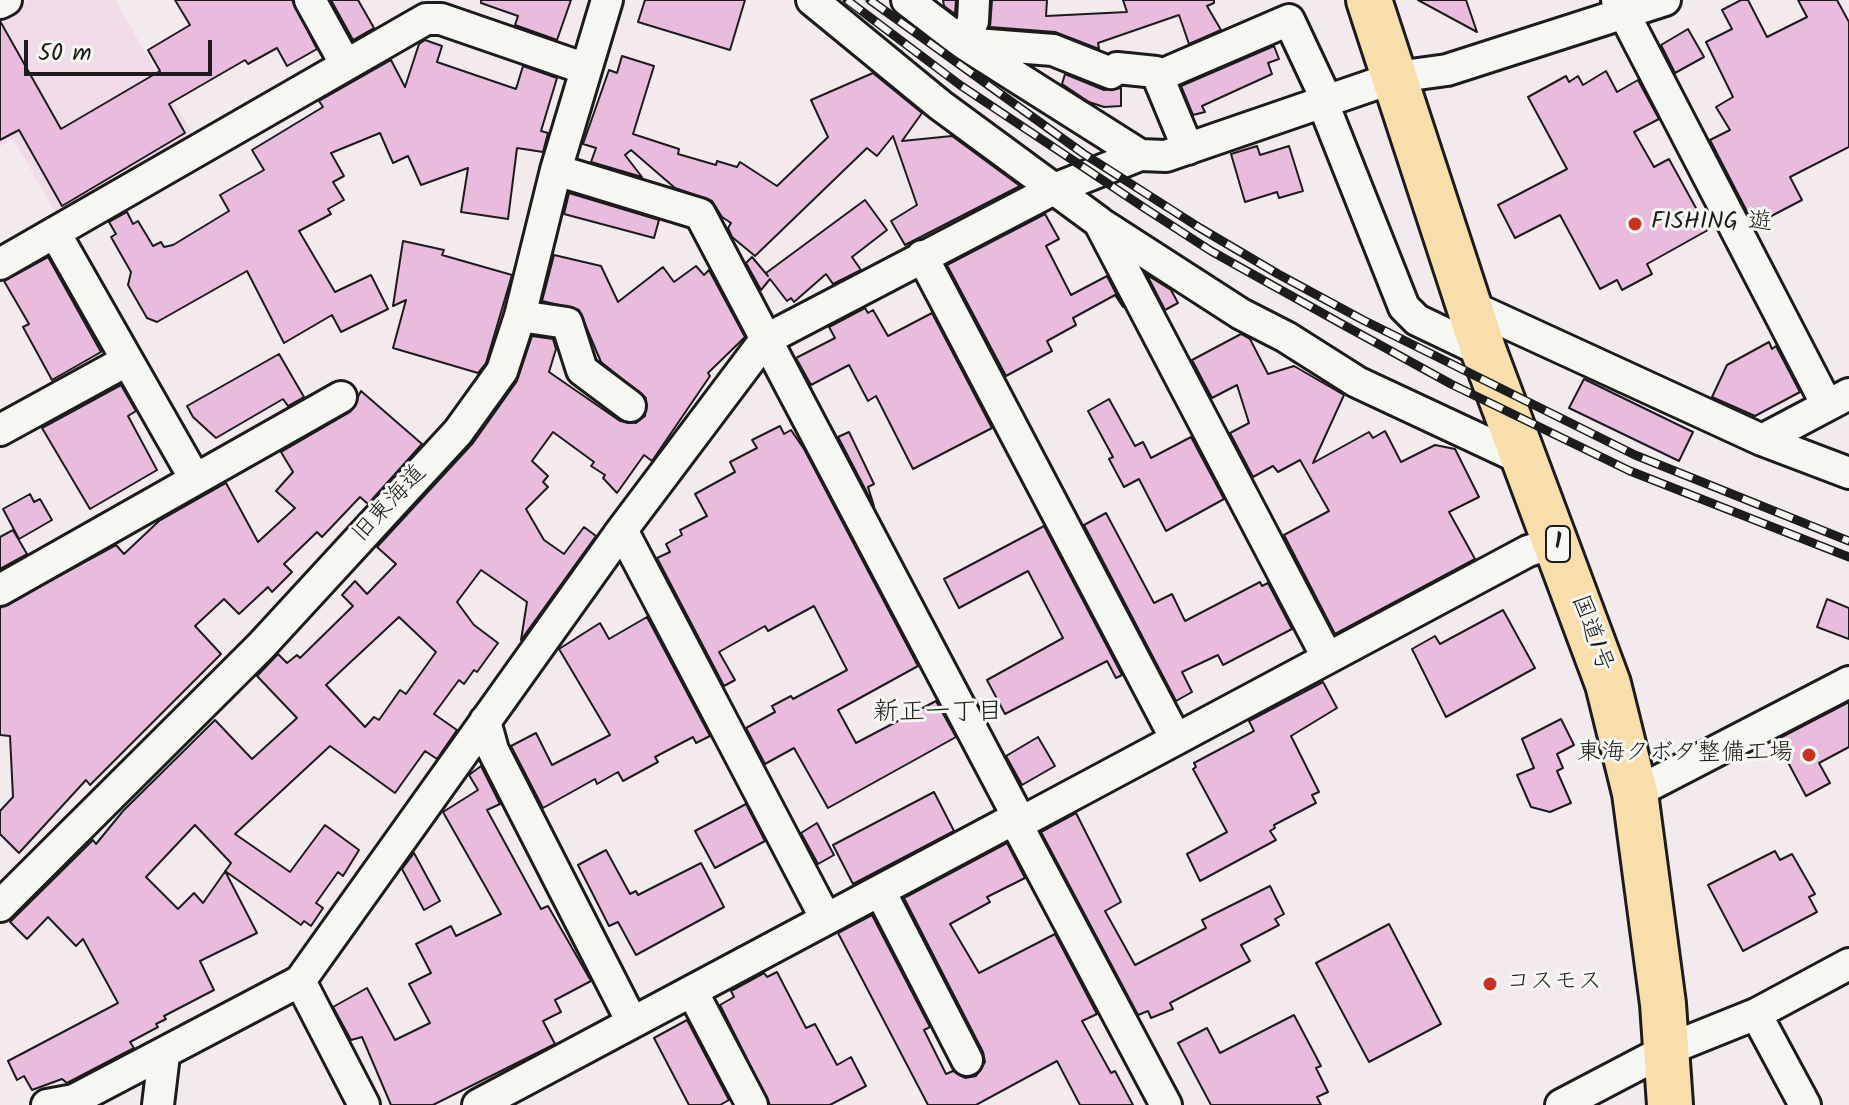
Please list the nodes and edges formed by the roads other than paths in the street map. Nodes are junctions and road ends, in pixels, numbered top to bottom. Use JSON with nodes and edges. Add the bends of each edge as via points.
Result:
{"nodes":[{"id":1,"x":6,"y":0,"type":"edge"},
{"id":2,"x":310,"y":0,"type":"edge"},
{"id":3,"x":607,"y":0,"type":"edge"},
{"id":4,"x":812,"y":0,"type":"edge"},
{"id":5,"x":907,"y":0,"type":"edge"},
{"id":6,"x":974,"y":0,"type":"edge"},
{"id":7,"x":1369,"y":0,"type":"edge"},
{"id":8,"x":1665,"y":0,"type":"edge"},
{"id":9,"x":0,"y":3,"type":"edge"},
{"id":10,"x":1620,"y":7,"type":"edge"},
{"id":11,"x":444,"y":10,"type":"edge"},
{"id":12,"x":1281,"y":10,"type":"edge"},
{"id":13,"x":963,"y":43,"type":"junction"},
{"id":14,"x":346,"y":65,"type":"junction"},
{"id":15,"x":586,"y":69,"type":"junction"},
{"id":16,"x":1159,"y":76,"type":"junction"},
{"id":17,"x":1396,"y":77,"type":"junction"},
{"id":18,"x":1325,"y":102,"type":"junction"},
{"id":19,"x":1188,"y":149,"type":"junction"},
{"id":20,"x":1140,"y":155,"type":"junction"},
{"id":21,"x":556,"y":170,"type":"junction"},
{"id":22,"x":1052,"y":190,"type":"junction"},
{"id":23,"x":1099,"y":222,"type":"junction"},
{"id":24,"x":55,"y":233,"type":"junction"},
{"id":25,"x":922,"y":256,"type":"junction"},
{"id":26,"x":0,"y":264,"type":"edge"},
{"id":27,"x":1468,"y":305,"type":"junction"},
{"id":28,"x":520,"y":316,"type":"junction"},
{"id":29,"x":765,"y":340,"type":"junction"},
{"id":30,"x":1484,"y":352,"type":"junction"},
{"id":31,"x":126,"y":361,"type":"junction"},
{"id":32,"x":341,"y":397,"type":"dead end"},
{"id":33,"x":1838,"y":399,"type":"edge"},
{"id":34,"x":630,"y":406,"type":"dead end"},
{"id":35,"x":0,"y":430,"type":"edge"},
{"id":36,"x":1762,"y":440,"type":"junction"},
{"id":37,"x":1526,"y":461,"type":"junction"},
{"id":38,"x":1849,"y":473,"type":"edge"},
{"id":39,"x":195,"y":479,"type":"junction"},
{"id":40,"x":622,"y":530,"type":"junction"},
{"id":41,"x":1557,"y":542,"type":"junction"},
{"id":42,"x":0,"y":590,"type":"edge"},
{"id":43,"x":1327,"y":657,"type":"junction"},
{"id":44,"x":1849,"y":682,"type":"edge"},
{"id":45,"x":485,"y":721,"type":"junction"},
{"id":46,"x":1176,"y":739,"type":"junction"},
{"id":47,"x":1635,"y":793,"type":"junction"},
{"id":48,"x":1016,"y":819,"type":"junction"},
{"id":49,"x":880,"y":891,"type":"junction"},
{"id":50,"x":0,"y":906,"type":"edge"},
{"id":51,"x":826,"y":919,"type":"junction"},
{"id":52,"x":1849,"y":964,"type":"edge"},
{"id":53,"x":300,"y":981,"type":"junction"},
{"id":54,"x":692,"y":991,"type":"junction"},
{"id":55,"x":1756,"y":1014,"type":"junction"},
{"id":56,"x":632,"y":1022,"type":"junction"},
{"id":57,"x":1664,"y":1051,"type":"junction"},
{"id":58,"x":164,"y":1055,"type":"junction"},
{"id":59,"x":967,"y":1060,"type":"dead end"},
{"id":60,"x":47,"y":1105,"type":"edge"},
{"id":61,"x":158,"y":1105,"type":"edge"},
{"id":62,"x":364,"y":1105,"type":"edge"},
{"id":63,"x":478,"y":1105,"type":"edge"},
{"id":64,"x":752,"y":1105,"type":"edge"},
{"id":65,"x":1166,"y":1105,"type":"edge"},
{"id":66,"x":1561,"y":1105,"type":"edge"},
{"id":67,"x":1670,"y":1105,"type":"edge"},
{"id":68,"x":1805,"y":1105,"type":"edge"}],
"edges":[{"from":1,"to":9,"type":"street"},
{"from":2,"to":14,"type":"street"},
{"from":3,"to":15,"type":"street","name":"旧東海道"},
{"from":4,"to":22,"type":"street"},
{"from":5,"to":13,"type":"street"},
{"from":6,"to":13,"type":"street","via":[[973,21]]},
{"from":7,"to":17,"type":"highway","name":"国道1号","number":"1"},
{"from":8,"to":10,"type":"street"},
{"from":10,"to":17,"type":"street","via":[[1447,70]]},
{"from":10,"to":33,"type":"street"},
{"from":11,"to":14,"type":"street"},
{"from":11,"to":15,"type":"street"},
{"from":12,"to":16,"type":"street"},
{"from":12,"to":18,"type":"street"},
{"from":13,"to":16,"type":"street","via":[[1053,50],[1111,73],[1117,68]]},
{"from":13,"to":20,"type":"street"},
{"from":14,"to":24,"type":"street"},
{"from":15,"to":21,"type":"street","name":"旧東海道"},
{"from":16,"to":19,"type":"street"},
{"from":17,"to":18,"type":"street"},
{"from":17,"to":27,"type":"highway","name":"国道1号","number":"1"},
{"from":18,"to":19,"type":"street"},
{"from":18,"to":30,"type":"street","via":[[1404,307],[1417,320]]},
{"from":19,"to":20,"type":"street","via":[[1166,156]]},
{"from":20,"to":22,"type":"street"},
{"from":21,"to":28,"type":"street","name":"旧東海道"},
{"from":21,"to":29,"type":"street","via":[[700,214]]},
{"from":22,"to":23,"type":"street"},
{"from":22,"to":25,"type":"street"},
{"from":23,"to":37,"type":"street","via":[[1357,382]]},
{"from":23,"to":43,"type":"street"},
{"from":24,"to":26,"type":"street"},
{"from":24,"to":31,"type":"street"},
{"from":25,"to":29,"type":"street"},
{"from":25,"to":46,"type":"street"},
{"from":27,"to":30,"type":"highway","name":"国道1号","number":"1"},
{"from":27,"to":36,"type":"street"},
{"from":28,"to":34,"type":"street","via":[[567,323],[582,370]]},
{"from":28,"to":50,"type":"street","name":"旧東海道","via":[[502,371],[458,432],[261,646]]},
{"from":29,"to":40,"type":"street"},
{"from":29,"to":48,"type":"street"},
{"from":30,"to":37,"type":"highway","name":"国道1号","number":"1"},
{"from":31,"to":35,"type":"street"},
{"from":31,"to":39,"type":"street"},
{"from":32,"to":39,"type":"street"},
{"from":33,"to":36,"type":"street"},
{"from":36,"to":38,"type":"street"},
{"from":37,"to":41,"type":"highway","name":"国道1号","number":"1"},
{"from":39,"to":42,"type":"street"},
{"from":40,"to":45,"type":"street"},
{"from":40,"to":51,"type":"street"},
{"from":41,"to":43,"type":"street","via":[[1528,551]]},
{"from":41,"to":47,"type":"highway","name":"国道1号","number":"1","via":[[1608,684]]},
{"from":43,"to":46,"type":"street"},
{"from":44,"to":47,"type":"street"},
{"from":45,"to":53,"type":"street"},
{"from":45,"to":56,"type":"street","via":[[493,750]]},
{"from":46,"to":48,"type":"street","via":[[1029,818]]},
{"from":47,"to":57,"type":"highway","name":"国道1号","number":"1","via":[[1663,1004]]},
{"from":48,"to":49,"type":"street"},
{"from":48,"to":65,"type":"street"},
{"from":49,"to":51,"type":"street"},
{"from":49,"to":59,"type":"street"},
{"from":51,"to":54,"type":"street"},
{"from":52,"to":55,"type":"street"},
{"from":53,"to":58,"type":"street"},
{"from":53,"to":62,"type":"street"},
{"from":54,"to":56,"type":"street"},
{"from":54,"to":64,"type":"street"},
{"from":55,"to":57,"type":"street"},
{"from":55,"to":68,"type":"street"},
{"from":56,"to":63,"type":"street"},
{"from":57,"to":66,"type":"street"},
{"from":57,"to":67,"type":"highway","name":"国道1号","number":"1"},
{"from":58,"to":60,"type":"street","via":[[74,1100]]},
{"from":58,"to":61,"type":"street"}]}
